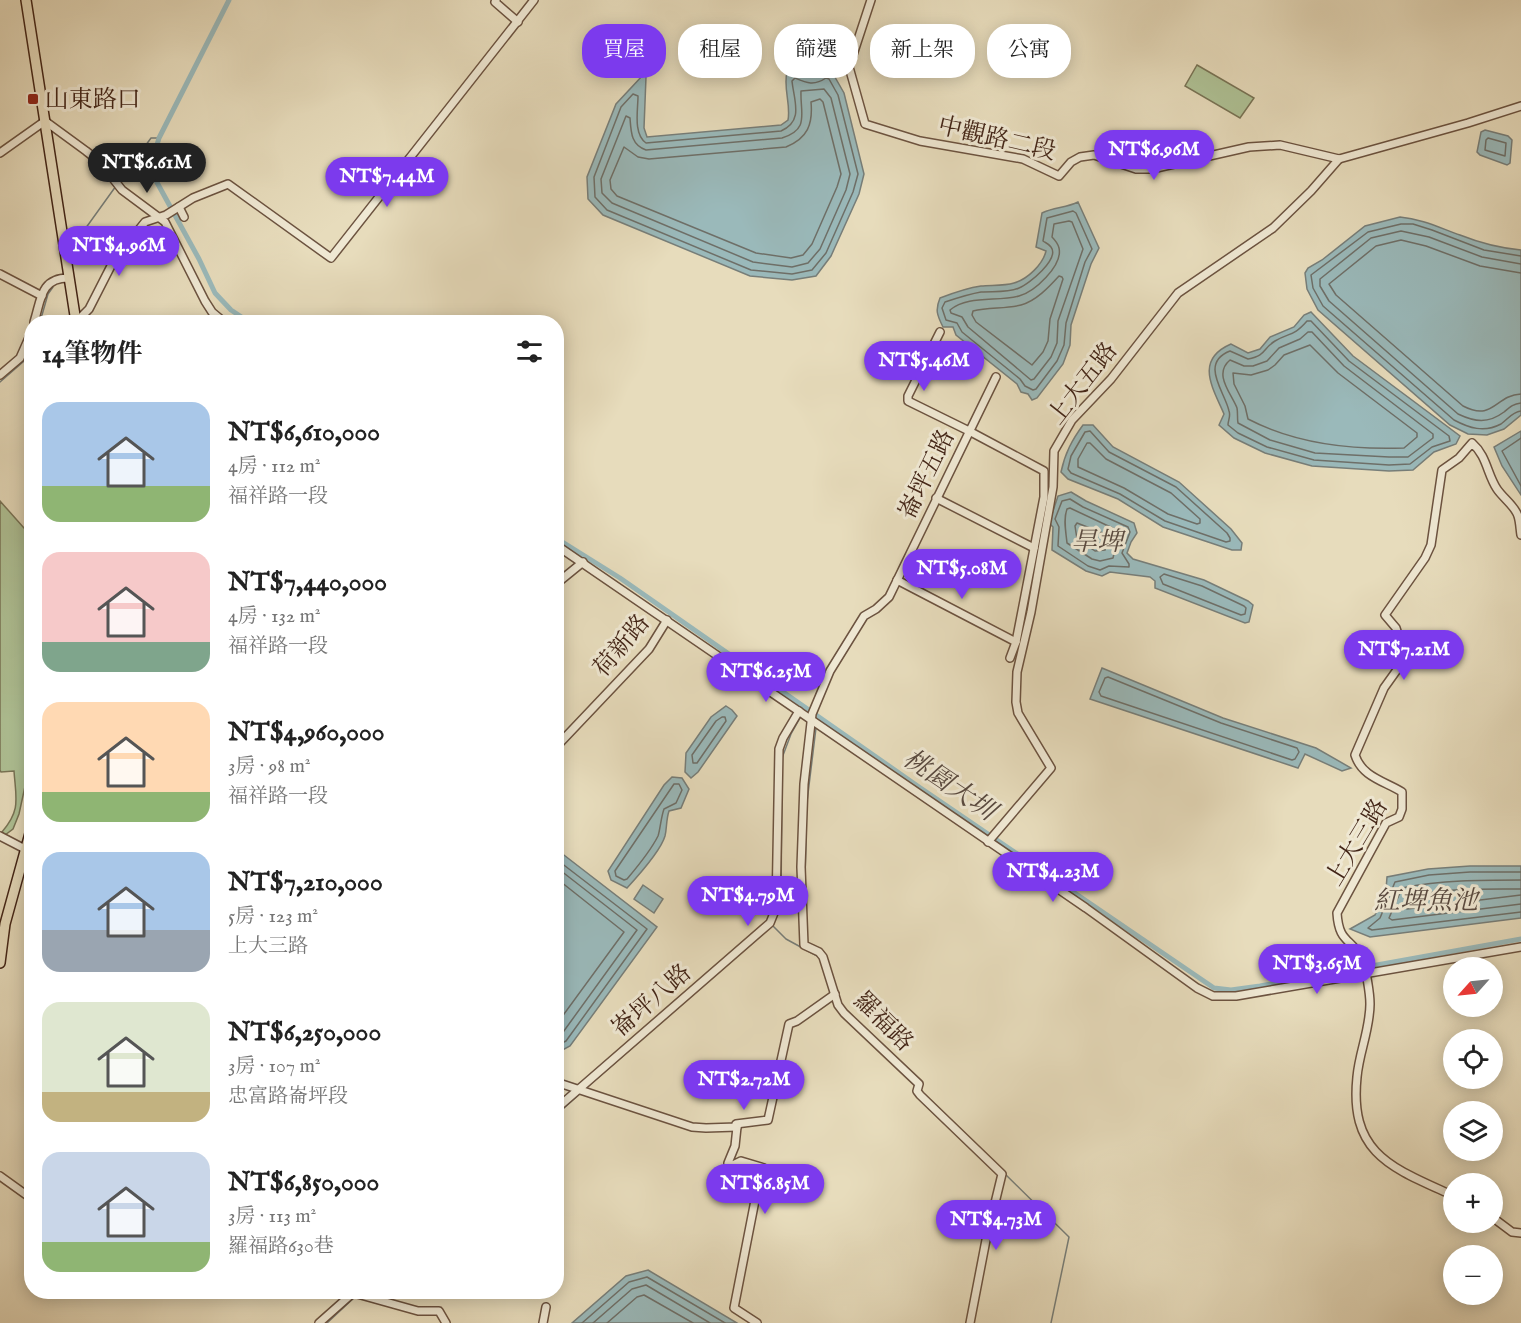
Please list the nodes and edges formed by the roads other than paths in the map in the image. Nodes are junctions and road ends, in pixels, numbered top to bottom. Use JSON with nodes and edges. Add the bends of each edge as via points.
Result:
{"nodes":[{"id":1,"x":26,"y":0,"type":"edge"},
{"id":2,"x":496,"y":0,"type":"edge"},
{"id":3,"x":534,"y":0,"type":"edge"},
{"id":4,"x":871,"y":0,"type":"edge"},
{"id":5,"x":518,"y":22,"type":"junction"},
{"id":6,"x":1521,"y":106,"type":"edge"},
{"id":7,"x":45,"y":121,"type":"junction"},
{"id":8,"x":0,"y":153,"type":"edge"},
{"id":9,"x":1339,"y":159,"type":"junction"},
{"id":10,"x":178,"y":208,"type":"junction"},
{"id":11,"x":163,"y":216,"type":"junction"},
{"id":12,"x":184,"y":217,"type":"dead end"},
{"id":13,"x":0,"y":274,"type":"edge"},
{"id":14,"x":68,"y":278,"type":"junction"},
{"id":15,"x":42,"y":296,"type":"junction"},
{"id":16,"x":36,"y":315,"type":"edge"},
{"id":17,"x":75,"y":315,"type":"edge"},
{"id":18,"x":83,"y":315,"type":"edge"},
{"id":19,"x":218,"y":315,"type":"edge"},
{"id":20,"x":940,"y":332,"type":"dead end"},
{"id":21,"x":24,"y":349,"type":"edge"},
{"id":22,"x":0,"y":375,"type":"edge"},
{"id":23,"x":996,"y":377,"type":"dead end"},
{"id":24,"x":969,"y":430,"type":"junction"},
{"id":25,"x":1053,"y":472,"type":"junction"},
{"id":26,"x":1046,"y":478,"type":"junction"},
{"id":27,"x":936,"y":498,"type":"junction"},
{"id":28,"x":1521,"y":535,"type":"edge"},
{"id":29,"x":1034,"y":548,"type":"junction"},
{"id":30,"x":564,"y":550,"type":"edge"},
{"id":31,"x":583,"y":562,"type":"junction"},
{"id":32,"x":564,"y":577,"type":"edge"},
{"id":33,"x":897,"y":580,"type":"junction"},
{"id":34,"x":667,"y":620,"type":"junction"},
{"id":35,"x":1016,"y":642,"type":"junction"},
{"id":36,"x":1010,"y":658,"type":"dead end"},
{"id":37,"x":799,"y":711,"type":"junction"},
{"id":38,"x":813,"y":717,"type":"junction"},
{"id":39,"x":564,"y":739,"type":"edge"},
{"id":40,"x":0,"y":836,"type":"edge"},
{"id":41,"x":988,"y":841,"type":"junction"},
{"id":42,"x":24,"y":854,"type":"edge"},
{"id":43,"x":24,"y":862,"type":"edge"},
{"id":44,"x":2,"y":924,"type":"edge"},
{"id":45,"x":1521,"y":947,"type":"edge"},
{"id":46,"x":0,"y":963,"type":"edge"},
{"id":47,"x":1364,"y":974,"type":"junction"},
{"id":48,"x":835,"y":994,"type":"junction"},
{"id":49,"x":564,"y":1085,"type":"edge"},
{"id":50,"x":580,"y":1090,"type":"junction"},
{"id":51,"x":564,"y":1103,"type":"edge"},
{"id":52,"x":736,"y":1127,"type":"junction"},
{"id":53,"x":0,"y":1176,"type":"edge"},
{"id":54,"x":1443,"y":1190,"type":"edge"},
{"id":55,"x":24,"y":1193,"type":"edge"},
{"id":56,"x":1503,"y":1225,"type":"edge"},
{"id":57,"x":1521,"y":1233,"type":"edge"},
{"id":58,"x":345,"y":1299,"type":"edge"},
{"id":59,"x":376,"y":1299,"type":"edge"},
{"id":60,"x":546,"y":1307,"type":"dead end"},
{"id":61,"x":319,"y":1323,"type":"edge"},
{"id":62,"x":446,"y":1323,"type":"edge"},
{"id":63,"x":543,"y":1323,"type":"edge"},
{"id":64,"x":757,"y":1323,"type":"edge"},
{"id":65,"x":970,"y":1323,"type":"edge"}],
"edges":[{"from":1,"to":7,"type":"main road"},
{"from":2,"to":5,"type":"street"},
{"from":3,"to":5,"type":"street"},
{"from":4,"to":9,"type":"street","name":"中觀路二段","via":[[849,67],[865,124],[920,141],[1023,159],[1059,176],[1071,162],[1094,155],[1136,169],[1152,169],[1249,147],[1280,145]]},
{"from":5,"to":10,"type":"street","via":[[331,258],[228,184]]},
{"from":6,"to":9,"type":"street","name":"中觀路二段"},
{"from":7,"to":8,"type":"street"},
{"from":7,"to":11,"type":"street","via":[[100,162],[116,183]]},
{"from":7,"to":14,"type":"main road"},
{"from":9,"to":25,"type":"street","name":"上大五路","via":[[1273,228],[1178,293],[1111,379],[1072,420],[1054,452]]},
{"from":10,"to":11,"type":"street"},
{"from":10,"to":12,"type":"street"},
{"from":11,"to":18,"type":"street","via":[[146,222],[124,246]]},
{"from":11,"to":19,"type":"street","via":[[205,301]]},
{"from":13,"to":15,"type":"street"},
{"from":14,"to":15,"type":"street","via":[[53,280]]},
{"from":14,"to":17,"type":"main road"},
{"from":15,"to":16,"type":"street"},
{"from":20,"to":24,"type":"street","via":[[908,402]]},
{"from":21,"to":22,"type":"street","via":[[20,358]]},
{"from":23,"to":24,"type":"street","name":"崙坪五路"},
{"from":24,"to":26,"type":"street","via":[[1043,469]]},
{"from":24,"to":27,"type":"street","name":"崙坪五路"},
{"from":25,"to":26,"type":"street"},
{"from":25,"to":41,"type":"street","name":"上大五路","via":[[1032,612],[1017,672],[1016,702],[1018,713],[1051,768]]},
{"from":26,"to":29,"type":"street"},
{"from":27,"to":29,"type":"street"},
{"from":27,"to":33,"type":"street","name":"崙坪五路"},
{"from":28,"to":47,"type":"street","name":"上大三路","via":[[1516,510],[1496,487],[1485,460],[1472,443],[1442,470],[1431,545],[1385,615],[1396,628],[1404,660],[1384,688],[1355,755],[1368,774],[1400,790],[1402,795],[1399,817],[1386,823],[1337,913],[1338,927],[1362,961]]},
{"from":29,"to":35,"type":"street"},
{"from":30,"to":31,"type":"street"},
{"from":31,"to":32,"type":"street"},
{"from":31,"to":34,"type":"street"},
{"from":33,"to":35,"type":"street"},
{"from":33,"to":38,"type":"street","name":"崙坪五路","via":[[889,597],[864,616],[830,671]]},
{"from":34,"to":37,"type":"street"},
{"from":34,"to":39,"type":"street","name":"荷新路","via":[[649,649]]},
{"from":35,"to":36,"type":"street"},
{"from":37,"to":38,"type":"street"},
{"from":37,"to":50,"type":"street","name":"崙坪八路","via":[[779,749],[776,908],[770,923]]},
{"from":38,"to":41,"type":"street"},
{"from":38,"to":48,"type":"street","name":"羅福路","via":[[804,784],[804,945],[823,957]]},
{"from":40,"to":42,"type":"street"},
{"from":41,"to":47,"type":"street","via":[[1213,996],[1236,996]]},
{"from":43,"to":44,"type":"main road"},
{"from":44,"to":46,"type":"main road"},
{"from":45,"to":47,"type":"street"},
{"from":47,"to":54,"type":"street","name":"上大三路","via":[[1370,1005],[1357,1077],[1359,1125],[1378,1154],[1390,1164]]},
{"from":48,"to":52,"type":"street","via":[[789,1024],[768,1120]]},
{"from":48,"to":65,"type":"street","name":"羅福路","via":[[844,1013],[920,1084],[918,1088],[1002,1174]]},
{"from":49,"to":50,"type":"street"},
{"from":50,"to":51,"type":"street","name":"崙坪八路"},
{"from":50,"to":52,"type":"street","via":[[692,1127]]},
{"from":52,"to":64,"type":"street","via":[[735,1146],[728,1163],[741,1161],[764,1168],[734,1308]]},
{"from":53,"to":55,"type":"street"},
{"from":56,"to":57,"type":"street"},
{"from":58,"to":61,"type":"street"},
{"from":59,"to":62,"type":"street","via":[[418,1311],[439,1311]]},
{"from":60,"to":63,"type":"street"}]}
